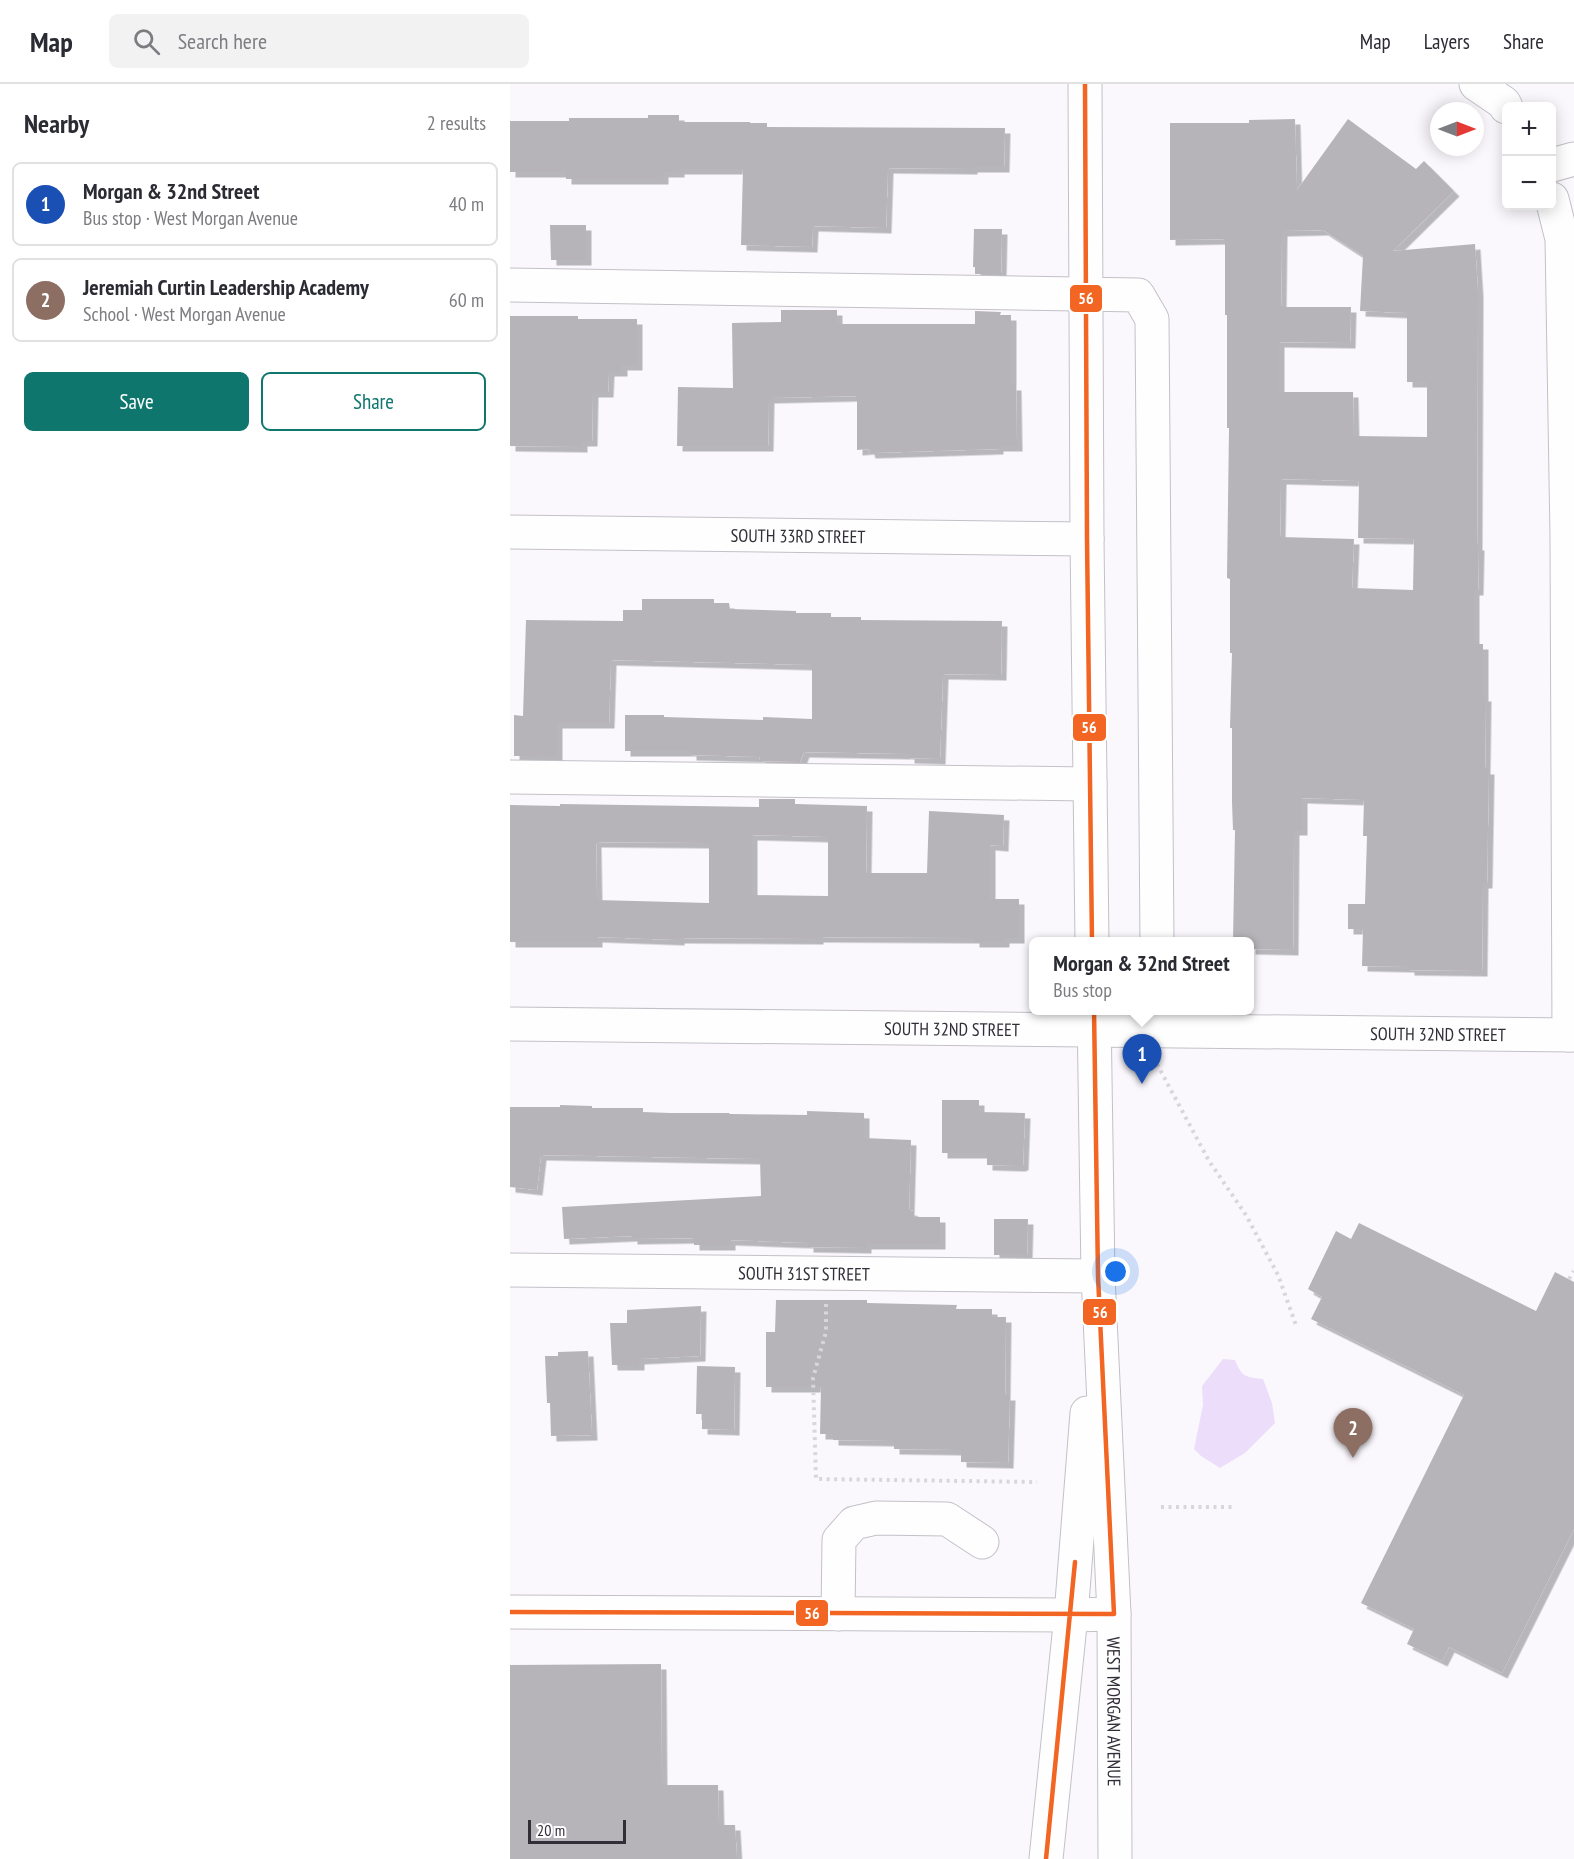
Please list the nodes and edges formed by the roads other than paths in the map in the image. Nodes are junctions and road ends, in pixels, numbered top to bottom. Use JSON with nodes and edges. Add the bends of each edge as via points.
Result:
{"nodes":[{"id":1,"x":1085,"y":84,"type":"edge"},
{"id":2,"x":1476,"y":84,"type":"edge"},
{"id":3,"x":1503,"y":102,"type":"edge"},
{"id":4,"x":1574,"y":159,"type":"edge"},
{"id":5,"x":1556,"y":164,"type":"edge"},
{"id":6,"x":1554,"y":210,"type":"edge"},
{"id":7,"x":510,"y":285,"type":"edge"},
{"id":8,"x":1086,"y":295,"type":"junction"},
{"id":9,"x":510,"y":532,"type":"edge"},
{"id":10,"x":1571,"y":536,"type":"edge"},
{"id":11,"x":1087,"y":539,"type":"junction"},
{"id":12,"x":510,"y":777,"type":"edge"},
{"id":13,"x":1090,"y":784,"type":"junction"},
{"id":14,"x":1092,"y":937,"type":"edge"},
{"id":15,"x":1157,"y":937,"type":"edge"},
{"id":16,"x":1094,"y":1020,"type":"edge"},
{"id":17,"x":1158,"y":1021,"type":"edge"},
{"id":18,"x":510,"y":1024,"type":"edge"},
{"id":19,"x":1572,"y":1035,"type":"edge"},
{"id":20,"x":510,"y":1270,"type":"edge"},
{"id":21,"x":1098,"y":1276,"type":"junction"},
{"id":22,"x":982,"y":1542,"type":"dead end"},
{"id":23,"x":510,"y":1612,"type":"edge"},
{"id":24,"x":838,"y":1614,"type":"junction"},
{"id":25,"x":1114,"y":1614,"type":"junction"},
{"id":26,"x":1071,"y":1615,"type":"junction"},
{"id":27,"x":1046,"y":1859,"type":"edge"},
{"id":28,"x":1116,"y":1859,"type":"edge"}],
"edges":[{"from":1,"to":8,"type":"street"},
{"from":2,"to":3,"type":"street"},
{"from":4,"to":5,"type":"street"},
{"from":6,"to":10,"type":"street","via":[[1562,239]]},
{"from":7,"to":8,"type":"street"},
{"from":8,"to":11,"type":"street"},
{"from":8,"to":15,"type":"street","via":[[1138,295],[1152,319]]},
{"from":9,"to":11,"type":"street","name":"SOUTH 33RD STREET"},
{"from":10,"to":19,"type":"street"},
{"from":11,"to":13,"type":"street"},
{"from":12,"to":13,"type":"street"},
{"from":13,"to":14,"type":"street"},
{"from":16,"to":17,"type":"street","name":"SOUTH 32ND STREET"},
{"from":16,"to":18,"type":"street","name":"SOUTH 32ND STREET"},
{"from":16,"to":21,"type":"street","name":"WEST MORGAN AVENUE"},
{"from":17,"to":19,"type":"street","name":"SOUTH 32ND STREET"},
{"from":20,"to":21,"type":"street","name":"SOUTH 31ST STREET"},
{"from":21,"to":25,"type":"street","name":"WEST MORGAN AVENUE"},
{"from":21,"to":26,"type":"street","name":"WEST MORGAN AVENUE"},
{"from":22,"to":24,"type":"street","via":[[947,1519],[876,1518],[854,1523],[839,1540]]},
{"from":23,"to":24,"type":"street"},
{"from":24,"to":26,"type":"street"},
{"from":25,"to":26,"type":"street"},
{"from":25,"to":28,"type":"street","name":"WEST MORGAN AVENUE"},
{"from":26,"to":27,"type":"street","name":"WEST MORGAN AVENUE"}]}
